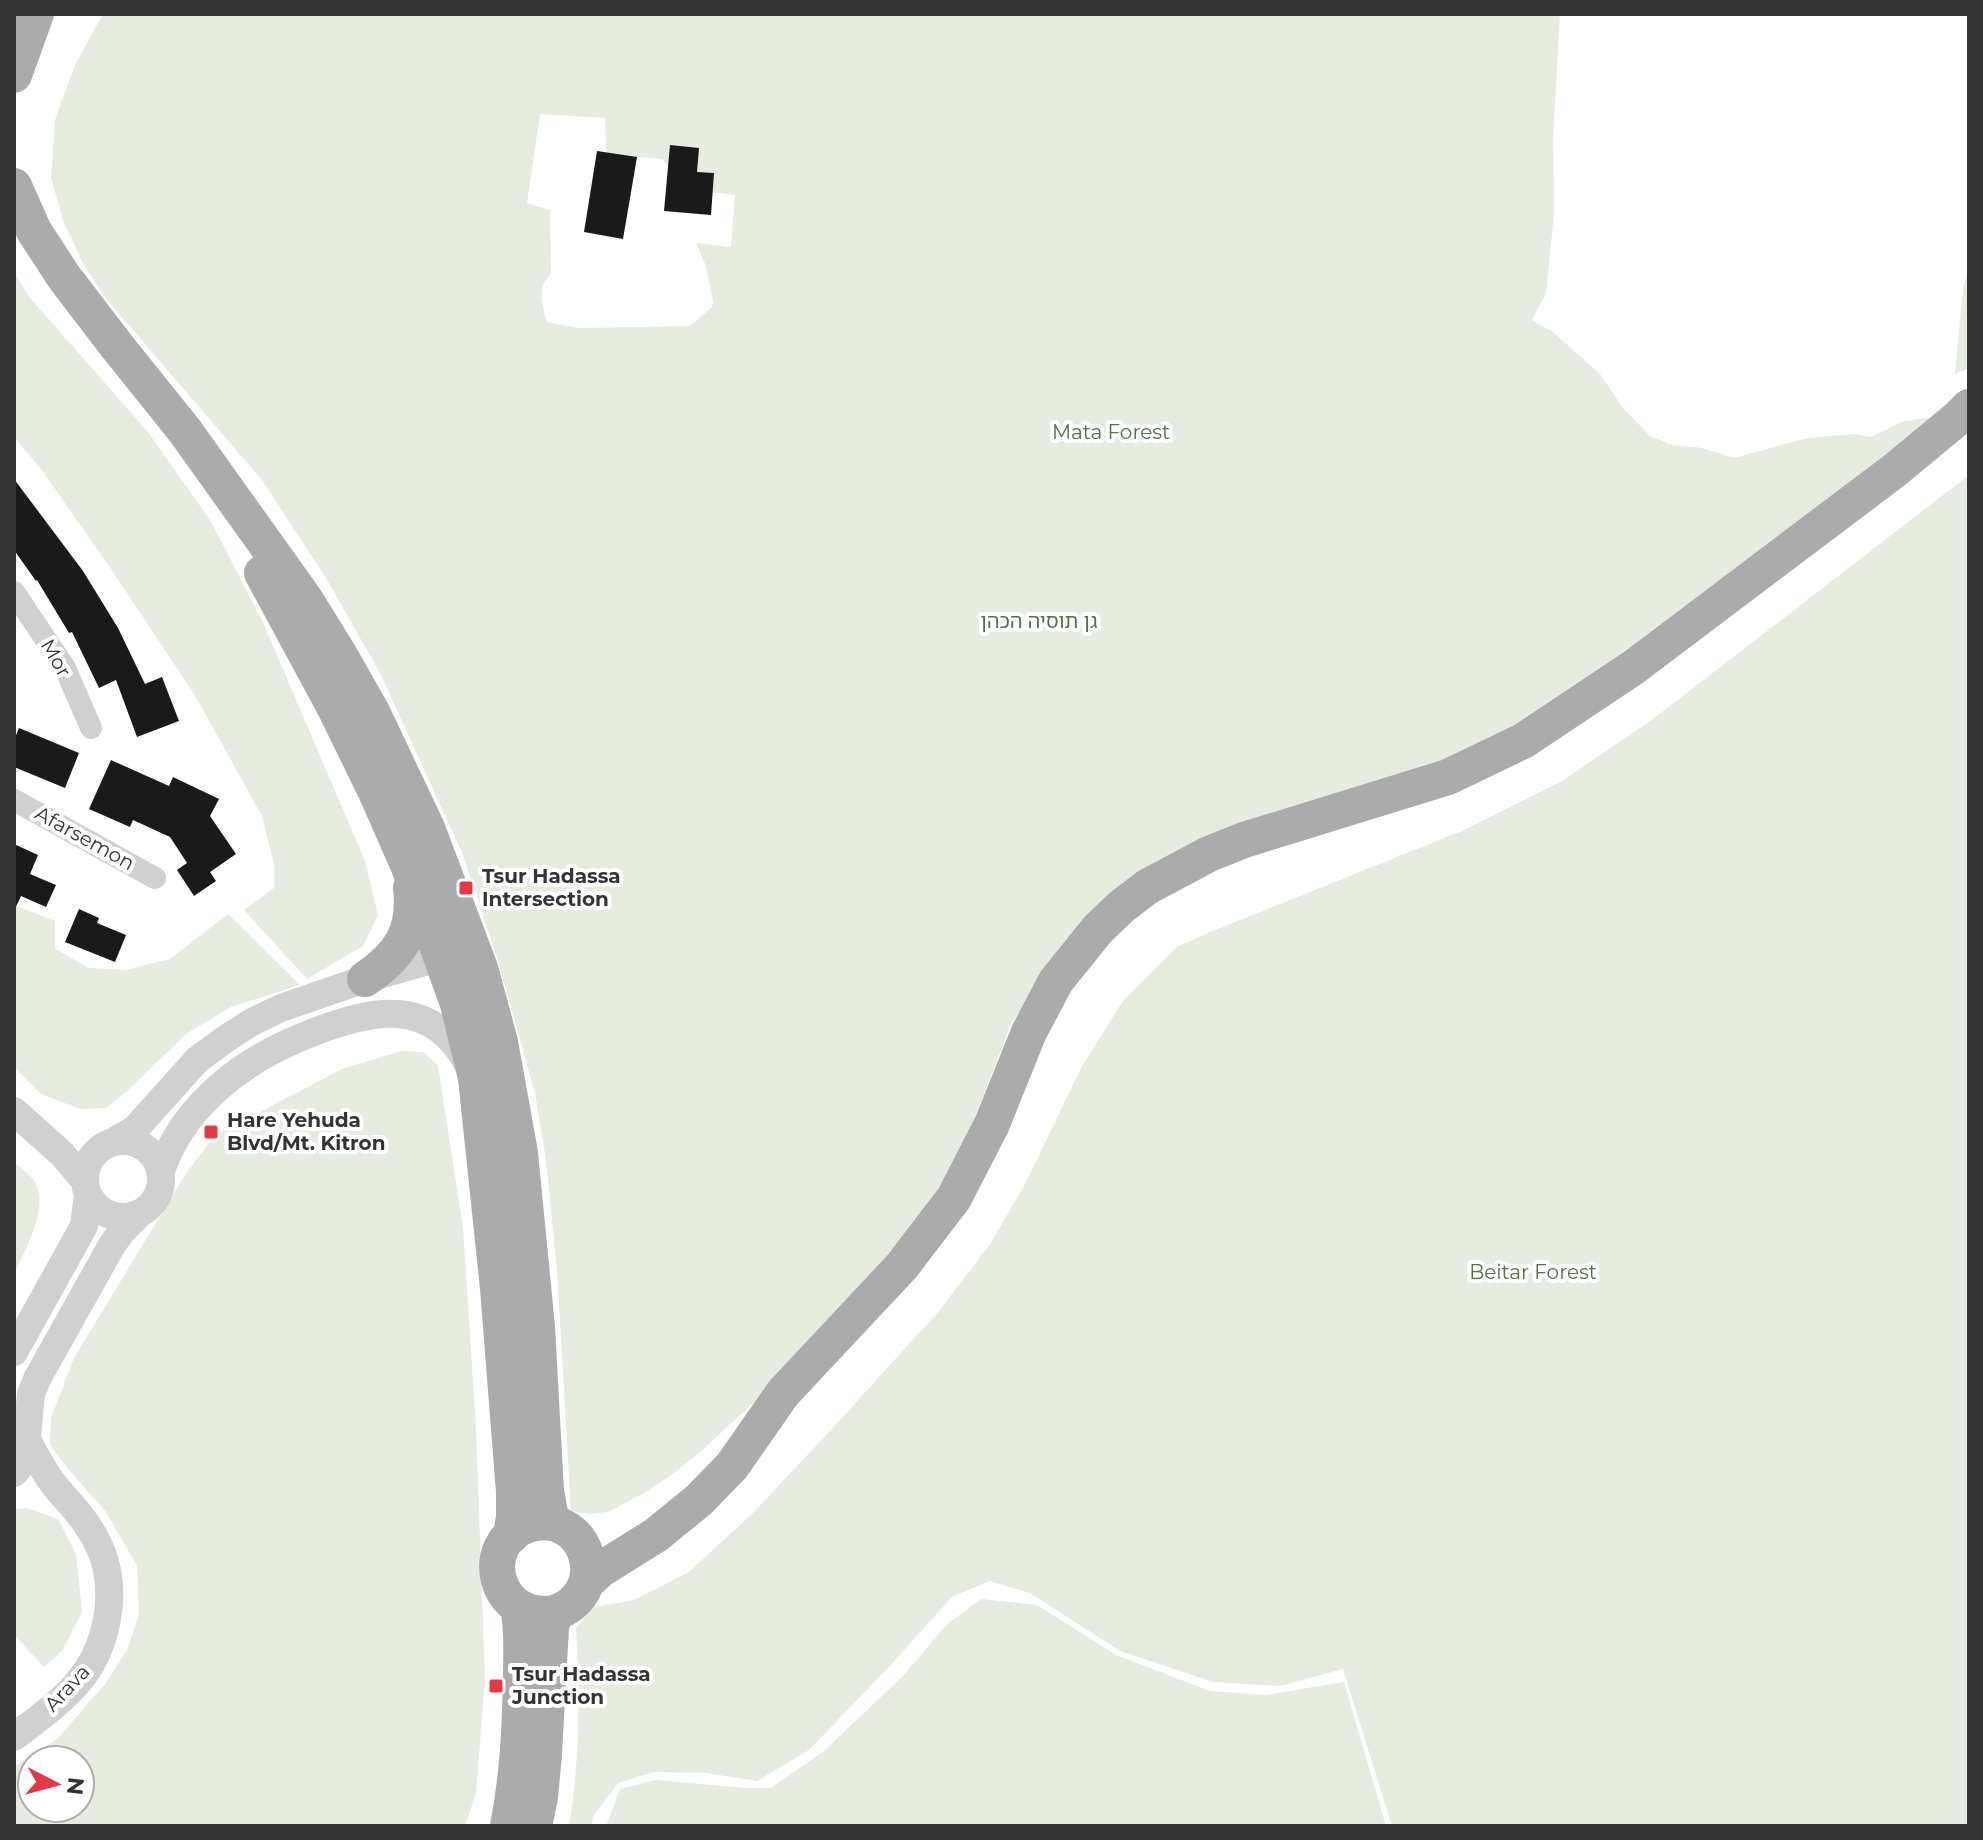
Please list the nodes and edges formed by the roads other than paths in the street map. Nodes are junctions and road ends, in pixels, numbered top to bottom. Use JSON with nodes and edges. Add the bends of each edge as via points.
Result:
{"nodes":[{"id":1,"x":36,"y":14,"type":"edge"},
{"id":2,"x":15,"y":74,"type":"edge"},
{"id":3,"x":14,"y":186,"type":"edge"},
{"id":4,"x":14,"y":209,"type":"edge"},
{"id":5,"x":1969,"y":407,"type":"edge"},
{"id":6,"x":14,"y":592,"type":"edge"},
{"id":7,"x":91,"y":728,"type":"dead end"},
{"id":8,"x":14,"y":800,"type":"edge"},
{"id":9,"x":409,"y":867,"type":"junction"},
{"id":10,"x":155,"y":878,"type":"dead end"},
{"id":11,"x":442,"y":957,"type":"junction"},
{"id":12,"x":480,"y":968,"type":"junction"},
{"id":13,"x":365,"y":979,"type":"junction"},
{"id":14,"x":476,"y":1078,"type":"junction"},
{"id":15,"x":14,"y":1111,"type":"edge"},
{"id":16,"x":39,"y":1133,"type":"junction"},
{"id":17,"x":107,"y":1144,"type":"junction"},
{"id":18,"x":161,"y":1171,"type":"junction"},
{"id":19,"x":86,"y":1187,"type":"junction"},
{"id":20,"x":138,"y":1215,"type":"junction"},
{"id":21,"x":14,"y":1352,"type":"edge"},
{"id":22,"x":23,"y":1430,"type":"edge"},
{"id":23,"x":732,"y":1466,"type":"junction"},
{"id":24,"x":14,"y":1473,"type":"edge"},
{"id":25,"x":14,"y":1480,"type":"edge"},
{"id":26,"x":64,"y":1496,"type":"junction"},
{"id":27,"x":566,"y":1532,"type":"junction"},
{"id":28,"x":511,"y":1536,"type":"junction"},
{"id":29,"x":587,"y":1582,"type":"junction"},
{"id":30,"x":518,"y":1607,"type":"junction"},
{"id":31,"x":555,"y":1613,"type":"junction"},
{"id":32,"x":14,"y":1737,"type":"edge"},
{"id":33,"x":508,"y":1826,"type":"edge"},
{"id":34,"x":534,"y":1826,"type":"edge"}],
"edges":[{"from":1,"to":2,"type":"main road"},
{"from":3,"to":12,"type":"main road","via":[[47,253],[219,477],[339,654],[422,815]]},
{"from":4,"to":9,"type":"main road","via":[[79,318],[199,474],[263,574],[336,710]]},
{"from":5,"to":23,"type":"main road","via":[[1895,470],[1634,667],[1523,741],[1448,777],[1209,854],[1121,907],[1056,981],[954,1198],[902,1266],[783,1393]]},
{"from":6,"to":7,"type":"street","name":"Mor","via":[[65,668]]},
{"from":8,"to":10,"type":"street","name":"Afarsemon"},
{"from":9,"to":11,"type":"main road"},
{"from":9,"to":13,"type":"main road","via":[[413,904],[405,938],[394,956]]},
{"from":11,"to":12,"type":"street","via":[[458,957]]},
{"from":11,"to":13,"type":"street"},
{"from":11,"to":14,"type":"main road"},
{"from":12,"to":27,"type":"main road","via":[[498,1031],[520,1153],[546,1491]]},
{"from":13,"to":17,"type":"street","via":[[252,1022],[197,1060],[135,1129]]},
{"from":14,"to":18,"type":"street","via":[[457,1046],[434,1025],[386,1013],[355,1018],[268,1052],[220,1086],[178,1134]]},
{"from":14,"to":28,"type":"main road","via":[[508,1413],[514,1492]]},
{"from":15,"to":16,"type":"street"},
{"from":16,"to":17,"type":"street","via":[[82,1148]]},
{"from":16,"to":19,"type":"street"},
{"from":17,"to":18,"type":"street","via":[[139,1143],[156,1158]]},
{"from":17,"to":19,"type":"street","via":[[86,1168]]},
{"from":18,"to":20,"type":"street","via":[[157,1197]]},
{"from":19,"to":20,"type":"street","via":[[100,1210],[112,1216]]},
{"from":19,"to":21,"type":"street","via":[[84,1226]]},
{"from":20,"to":22,"type":"street","via":[[112,1245],[37,1379]]},
{"from":22,"to":24,"type":"street","via":[[27,1449]]},
{"from":22,"to":26,"type":"street","name":"Arava"},
{"from":23,"to":27,"type":"main road","via":[[612,1542],[596,1545]]},
{"from":23,"to":29,"type":"main road","via":[[678,1519]]},
{"from":25,"to":26,"type":"street"},
{"from":26,"to":32,"type":"street","name":"Arava","via":[[99,1546],[107,1569],[106,1625],[81,1679]]},
{"from":27,"to":28,"type":"main road","via":[[530,1524]]},
{"from":27,"to":29,"type":"main road","via":[[588,1559]]},
{"from":28,"to":30,"type":"main road","via":[[499,1555],[498,1577]]},
{"from":29,"to":31,"type":"main road","via":[[575,1602]]},
{"from":30,"to":31,"type":"main road"},
{"from":30,"to":33,"type":"main road","via":[[519,1751]]},
{"from":31,"to":34,"type":"main road"}]}
